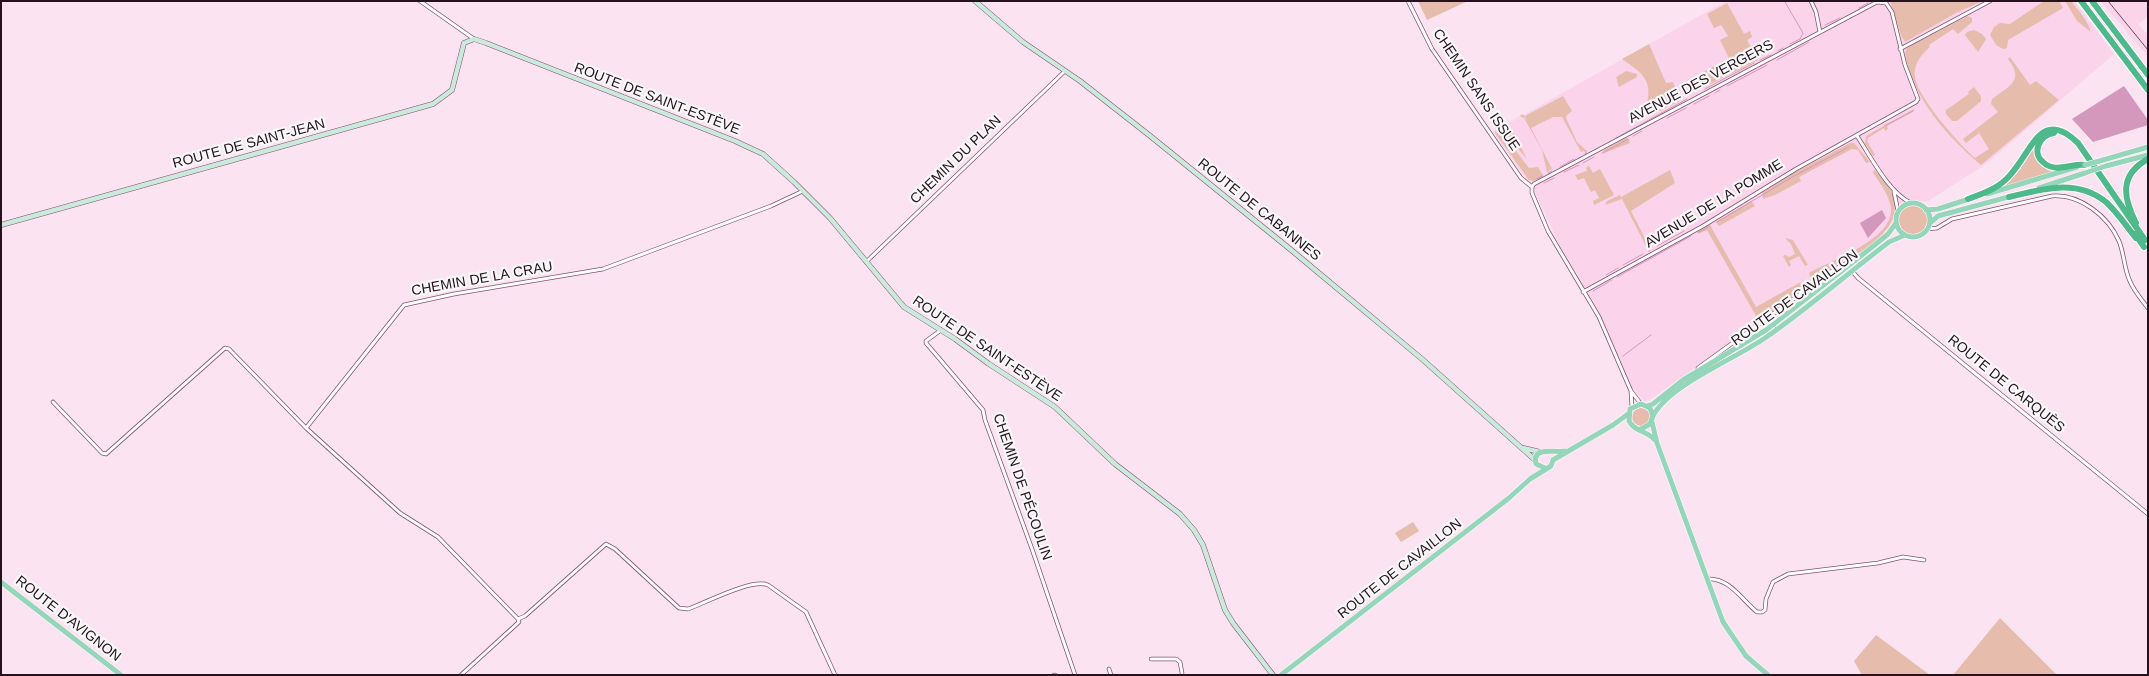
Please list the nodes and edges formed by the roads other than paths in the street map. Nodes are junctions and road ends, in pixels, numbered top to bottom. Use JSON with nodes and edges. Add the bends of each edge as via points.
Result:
{"nodes":[{"id":1,"x":420,"y":1,"type":"edge"},
{"id":2,"x":975,"y":1,"type":"edge"},
{"id":3,"x":1408,"y":1,"type":"edge"},
{"id":4,"x":1812,"y":1,"type":"edge"},
{"id":5,"x":1990,"y":1,"type":"edge"},
{"id":6,"x":2082,"y":1,"type":"edge"},
{"id":7,"x":2092,"y":1,"type":"edge"},
{"id":8,"x":1883,"y":2,"type":"edge"},
{"id":9,"x":1820,"y":32,"type":"junction"},
{"id":10,"x":474,"y":40,"type":"junction"},
{"id":11,"x":1900,"y":49,"type":"junction"},
{"id":12,"x":1064,"y":73,"type":"junction"},
{"id":13,"x":2148,"y":75,"type":"edge"},
{"id":14,"x":2148,"y":90,"type":"edge"},
{"id":15,"x":1857,"y":136,"type":"junction"},
{"id":16,"x":2148,"y":147,"type":"edge"},
{"id":17,"x":2148,"y":157,"type":"edge"},
{"id":18,"x":2081,"y":165,"type":"junction"},
{"id":19,"x":1532,"y":187,"type":"junction"},
{"id":20,"x":1893,"y":189,"type":"junction"},
{"id":21,"x":803,"y":191,"type":"junction"},
{"id":22,"x":2009,"y":197,"type":"junction"},
{"id":23,"x":1968,"y":200,"type":"junction"},
{"id":24,"x":1911,"y":203,"type":"junction"},
{"id":25,"x":1926,"y":210,"type":"junction"},
{"id":26,"x":1898,"y":211,"type":"junction"},
{"id":27,"x":1896,"y":223,"type":"junction"},
{"id":28,"x":1930,"y":223,"type":"junction"},
{"id":29,"x":1,"y":225,"type":"edge"},
{"id":30,"x":1928,"y":229,"type":"junction"},
{"id":31,"x":1905,"y":235,"type":"junction"},
{"id":32,"x":2146,"y":246,"type":"edge"},
{"id":33,"x":1862,"y":256,"type":"junction"},
{"id":34,"x":866,"y":263,"type":"junction"},
{"id":35,"x":1852,"y":271,"type":"junction"},
{"id":36,"x":1583,"y":292,"type":"junction"},
{"id":37,"x":2148,"y":308,"type":"edge"},
{"id":38,"x":941,"y":330,"type":"junction"},
{"id":39,"x":1683,"y":380,"type":"junction"},
{"id":40,"x":1631,"y":391,"type":"junction"},
{"id":41,"x":53,"y":402,"type":"dead end"},
{"id":42,"x":1641,"y":404,"type":"junction"},
{"id":43,"x":1647,"y":406,"type":"junction"},
{"id":44,"x":1632,"y":408,"type":"junction"},
{"id":45,"x":1628,"y":414,"type":"junction"},
{"id":46,"x":1652,"y":419,"type":"junction"},
{"id":47,"x":1630,"y":423,"type":"junction"},
{"id":48,"x":1613,"y":425,"type":"junction"},
{"id":49,"x":306,"y":428,"type":"junction"},
{"id":50,"x":1641,"y":429,"type":"junction"},
{"id":51,"x":1657,"y":443,"type":"junction"},
{"id":52,"x":1519,"y":446,"type":"junction"},
{"id":53,"x":1570,"y":450,"type":"junction"},
{"id":54,"x":1540,"y":452,"type":"junction"},
{"id":55,"x":1550,"y":452,"type":"junction"},
{"id":56,"x":1553,"y":460,"type":"junction"},
{"id":57,"x":1536,"y":462,"type":"junction"},
{"id":58,"x":1545,"y":468,"type":"junction"},
{"id":59,"x":1530,"y":479,"type":"junction"},
{"id":60,"x":2148,"y":514,"type":"edge"},
{"id":61,"x":1924,"y":560,"type":"dead end"},
{"id":62,"x":1706,"y":579,"type":"junction"},
{"id":63,"x":1,"y":582,"type":"edge"},
{"id":64,"x":518,"y":619,"type":"junction"},
{"id":65,"x":1151,"y":659,"type":"dead end"},
{"id":66,"x":1109,"y":669,"type":"dead end"},
{"id":67,"x":1182,"y":674,"type":"edge"},
{"id":68,"x":121,"y":675,"type":"edge"},
{"id":69,"x":461,"y":675,"type":"edge"},
{"id":70,"x":835,"y":675,"type":"edge"},
{"id":71,"x":1074,"y":675,"type":"edge"},
{"id":72,"x":1111,"y":675,"type":"edge"},
{"id":73,"x":1273,"y":675,"type":"edge"},
{"id":74,"x":1281,"y":675,"type":"edge"},
{"id":75,"x":1768,"y":675,"type":"edge"}],
"edges":[{"from":1,"to":10,"type":"street"},
{"from":2,"to":12,"type":"street","name":"ROUTE DE CABANNES"},
{"from":3,"to":19,"type":"street","name":"CHEMIN SANS ISSUE","via":[[1432,49],[1522,178]]},
{"from":4,"to":9,"type":"street"},
{"from":5,"to":11,"type":"street"},
{"from":6,"to":14,"type":"highway"},
{"from":7,"to":13,"type":"highway"},
{"from":8,"to":9,"type":"street","name":"AVENUE DES VERGERS","via":[[1877,2]]},
{"from":8,"to":11,"type":"street","via":[[1892,12]]},
{"from":9,"to":19,"type":"street","name":"AVENUE DES VERGERS"},
{"from":10,"to":21,"type":"street","name":"ROUTE DE SAINT-ESTÈVE","via":[[750,147],[771,160]]},
{"from":10,"to":29,"type":"street","name":"ROUTE DE SAINT-JEAN","via":[[464,43],[452,90],[433,104]]},
{"from":11,"to":15,"type":"street","name":"AVENUE DE LA POMME","via":[[1918,99]]},
{"from":12,"to":34,"type":"street","name":"CHEMIN DU PLAN"},
{"from":12,"to":52,"type":"street","name":"ROUTE DE CABANNES","via":[[1149,135],[1290,249],[1422,359]]},
{"from":15,"to":20,"type":"street"},
{"from":15,"to":36,"type":"street","name":"AVENUE DE LA POMME"},
{"from":16,"to":18,"type":"main road","bridge":true},
{"from":17,"to":22,"type":"main road","bridge":true,"via":[[2106,166]]},
{"from":17,"to":32,"type":"highway","via":[[2133,169],[2125,186],[2128,204]]},
{"from":18,"to":23,"type":"main road"},
{"from":18,"to":32,"type":"highway","via":[[2060,168],[2044,163],[2038,153],[2040,140],[2055,134],[2075,145]]},
{"from":19,"to":36,"type":"street","via":[[1548,231]]},
{"from":20,"to":24,"type":"street"},
{"from":20,"to":26,"type":"street"},
{"from":21,"to":34,"type":"street","name":"ROUTE DE SAINT-ESTÈVE","via":[[830,218]]},
{"from":21,"to":49,"type":"street","name":"CHEMIN DE LA CRAU","via":[[603,269],[404,305]]},
{"from":22,"to":28,"type":"main road","via":[[1938,216]]},
{"from":22,"to":32,"type":"highway","via":[[2059,186],[2084,190],[2107,203]]},
{"from":23,"to":25,"type":"main road"},
{"from":23,"to":32,"type":"highway","via":[[2005,181],[2040,133],[2059,130],[2078,143]]},
{"from":24,"to":25,"type":"main road"},
{"from":24,"to":26,"type":"main road"},
{"from":25,"to":28,"type":"main road"},
{"from":26,"to":27,"type":"main road"},
{"from":27,"to":31,"type":"main road"},
{"from":27,"to":33,"type":"main road","name":"ROUTE DE CAVAILLON"},
{"from":28,"to":30,"type":"main road"},
{"from":30,"to":31,"type":"main road","via":[[1919,236]]},
{"from":30,"to":37,"type":"street","via":[[1937,228],[1952,219],[2052,196],[2074,199],[2092,208],[2113,231],[2119,241],[2132,288]]},
{"from":31,"to":35,"type":"main road","name":"ROUTE DE CAVAILLON","via":[[1889,242]]},
{"from":33,"to":39,"type":"main road","name":"ROUTE DE CAVAILLON","via":[[1766,330]]},
{"from":33,"to":39,"type":"street","via":[[1835,269]]},
{"from":34,"to":38,"type":"street","name":"ROUTE DE SAINT-ESTÈVE","via":[[904,307]]},
{"from":35,"to":46,"type":"main road","name":"ROUTE DE CAVAILLON","via":[[1764,338],[1677,392],[1660,406]]},
{"from":35,"to":60,"type":"street","name":"ROUTE DE CARQUÈS"},
{"from":36,"to":40,"type":"street","via":[[1599,317]]},
{"from":38,"to":71,"type":"street","name":"CHEMIN DE PÉCOULIN","via":[[926,344],[983,410]]},
{"from":38,"to":73,"type":"street","name":"ROUTE DE SAINT-ESTÈVE","via":[[1055,407],[1115,464],[1180,514],[1203,545],[1225,610]]},
{"from":39,"to":43,"type":"main road","name":"ROUTE DE CAVAILLON"},
{"from":40,"to":42,"type":"street"},
{"from":40,"to":44,"type":"street"},
{"from":41,"to":49,"type":"street","via":[[106,454],[225,348]]},
{"from":42,"to":43,"type":"main road"},
{"from":42,"to":44,"type":"main road"},
{"from":43,"to":46,"type":"main road","via":[[1652,410]]},
{"from":44,"to":45,"type":"main road"},
{"from":45,"to":47,"type":"main road"},
{"from":45,"to":48,"type":"main road"},
{"from":46,"to":50,"type":"main road","via":[[1646,428]]},
{"from":46,"to":51,"type":"main road"},
{"from":47,"to":48,"type":"main road"},
{"from":47,"to":50,"type":"main road"},
{"from":48,"to":53,"type":"main road"},
{"from":49,"to":64,"type":"street","via":[[400,513],[438,537]]},
{"from":50,"to":51,"type":"main road"},
{"from":51,"to":62,"type":"main road"},
{"from":52,"to":54,"type":"street","name":"ROUTE DE CABANNES"},
{"from":52,"to":57,"type":"street","name":"ROUTE DE CABANNES"},
{"from":53,"to":55,"type":"main road"},
{"from":53,"to":56,"type":"main road"},
{"from":54,"to":55,"type":"main road"},
{"from":54,"to":57,"type":"main road"},
{"from":55,"to":56,"type":"main road"},
{"from":56,"to":58,"type":"main road","via":[[1551,466]]},
{"from":57,"to":58,"type":"main road"},
{"from":57,"to":59,"type":"main road","name":"ROUTE DE CAVAILLON"},
{"from":58,"to":59,"type":"main road","name":"ROUTE DE CAVAILLON"},
{"from":59,"to":74,"type":"main road","name":"ROUTE DE CAVAILLON"},
{"from":61,"to":62,"type":"street","via":[[1903,557],[1788,574],[1773,582],[1762,612],[1757,612],[1728,584],[1713,578]]},
{"from":62,"to":75,"type":"main road","via":[[1731,636],[1746,656]]},
{"from":63,"to":68,"type":"main road","name":"ROUTE D'AVIGNON"},
{"from":64,"to":69,"type":"street"},
{"from":64,"to":70,"type":"street","via":[[606,544],[616,549],[679,608],[688,610],[746,586],[768,585],[806,612]]},
{"from":65,"to":67,"type":"street","via":[[1176,659],[1180,662]]},
{"from":66,"to":72,"type":"street"}]}
